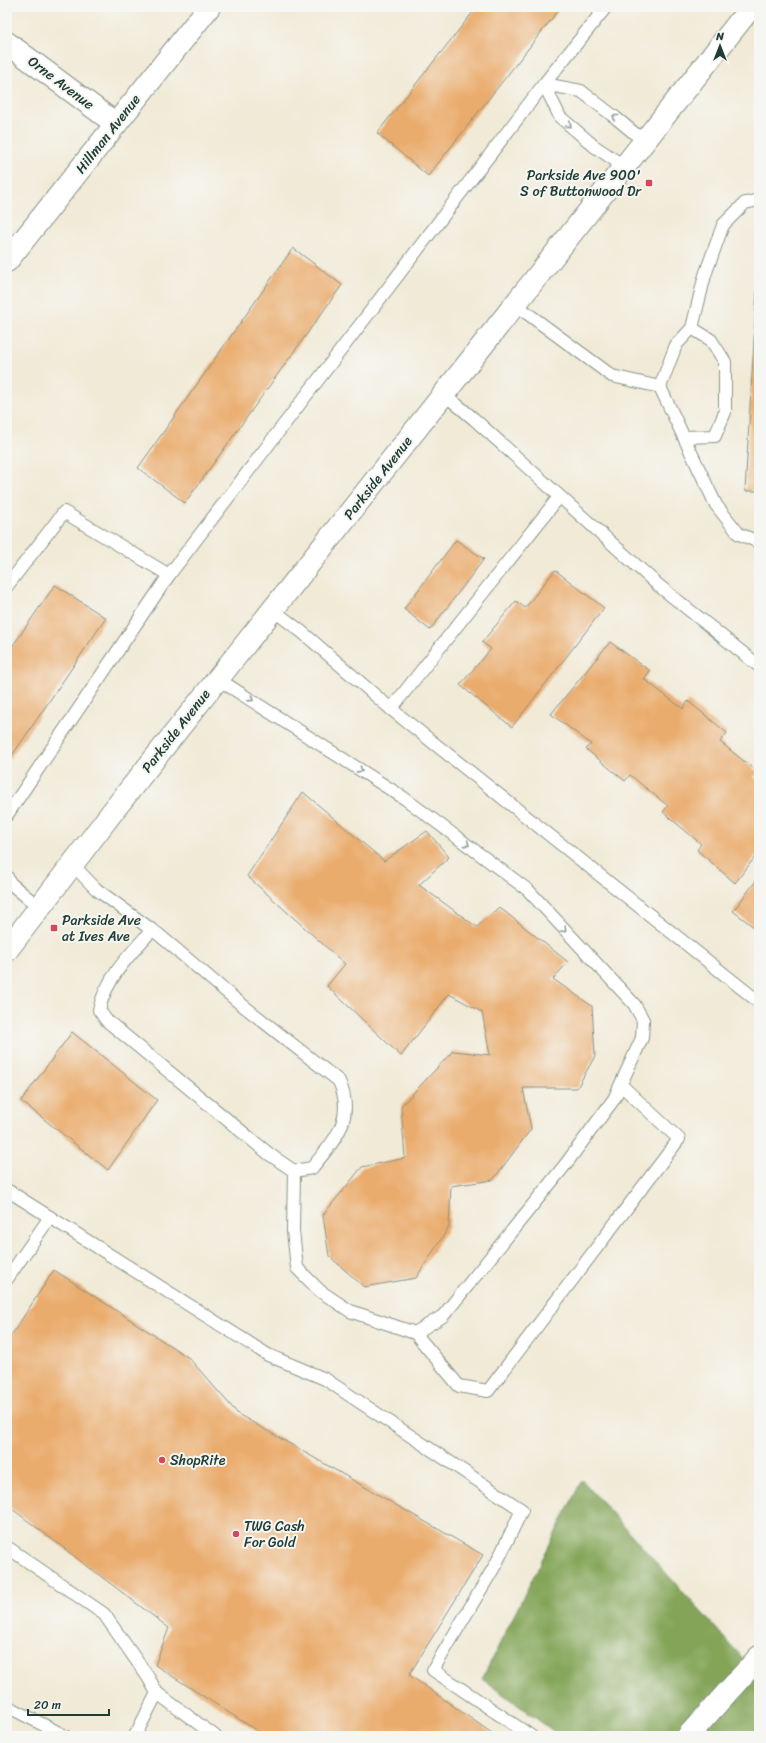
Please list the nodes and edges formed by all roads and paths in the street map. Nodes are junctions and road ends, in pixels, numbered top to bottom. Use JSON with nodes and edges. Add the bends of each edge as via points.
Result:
{"nodes":[{"id":1,"x":209,"y":7,"type":"edge"},
{"id":2,"x":606,"y":7,"type":"edge"},
{"id":3,"x":752,"y":7,"type":"edge"},
{"id":4,"x":7,"y":43,"type":"edge"},
{"id":5,"x":544,"y":84,"type":"junction"},
{"id":6,"x":116,"y":124,"type":"junction"},
{"id":7,"x":645,"y":142,"type":"junction"},
{"id":8,"x":625,"y":167,"type":"junction"},
{"id":9,"x":759,"y":200,"type":"edge"},
{"id":10,"x":7,"y":261,"type":"edge"},
{"id":11,"x":516,"y":305,"type":"junction"},
{"id":12,"x":692,"y":328,"type":"junction"},
{"id":13,"x":660,"y":387,"type":"junction"},
{"id":14,"x":444,"y":394,"type":"junction"},
{"id":15,"x":684,"y":437,"type":"junction"},
{"id":16,"x":559,"y":497,"type":"junction"},
{"id":17,"x":759,"y":542,"type":"edge"},
{"id":18,"x":169,"y":575,"type":"junction"},
{"id":19,"x":7,"y":586,"type":"edge"},
{"id":20,"x":273,"y":610,"type":"junction"},
{"id":21,"x":759,"y":666,"type":"edge"},
{"id":22,"x":218,"y":679,"type":"junction"},
{"id":23,"x":391,"y":710,"type":"junction"},
{"id":24,"x":7,"y":815,"type":"edge"},
{"id":25,"x":72,"y":864,"type":"junction"},
{"id":26,"x":7,"y":877,"type":"edge"},
{"id":27,"x":40,"y":908,"type":"junction"},
{"id":28,"x":152,"y":930,"type":"junction"},
{"id":29,"x":7,"y":950,"type":"edge"},
{"id":30,"x":759,"y":1002,"type":"edge"},
{"id":31,"x":621,"y":1085,"type":"junction"},
{"id":32,"x":294,"y":1171,"type":"junction"},
{"id":33,"x":7,"y":1190,"type":"edge"},
{"id":34,"x":50,"y":1217,"type":"junction"},
{"id":35,"x":7,"y":1278,"type":"edge"},
{"id":36,"x":415,"y":1333,"type":"junction"},
{"id":37,"x":7,"y":1547,"type":"edge"},
{"id":38,"x":759,"y":1657,"type":"edge"},
{"id":39,"x":157,"y":1693,"type":"junction"},
{"id":40,"x":7,"y":1706,"type":"edge"},
{"id":41,"x":65,"y":1736,"type":"edge"},
{"id":42,"x":135,"y":1736,"type":"edge"},
{"id":43,"x":215,"y":1736,"type":"edge"},
{"id":44,"x":531,"y":1736,"type":"edge"},
{"id":45,"x":688,"y":1736,"type":"edge"}],
"edges":[{"from":1,"to":6,"type":"main road","name":"Hillman Avenue"},
{"from":2,"to":5,"type":"lane"},
{"from":3,"to":7,"type":"main road","name":"Parkside Avenue"},
{"from":4,"to":6,"type":"main road","name":"Orne Avenue"},
{"from":7,"to":5,"type":"lane","one_way":true,"via":[[581,90]]},
{"from":5,"to":8,"type":"lane","one_way":true,"via":[[560,117],[594,146]]},
{"from":5,"to":18,"type":"lane"},
{"from":6,"to":10,"type":"main road","name":"Hillman Avenue"},
{"from":7,"to":8,"type":"main road","name":"Parkside Avenue"},
{"from":8,"to":11,"type":"main road","name":"Parkside Avenue"},
{"from":9,"to":12,"type":"lane","via":[[745,203],[723,225],[705,275]]},
{"from":11,"to":13,"type":"lane","via":[[612,376]]},
{"from":11,"to":14,"type":"main road","name":"Parkside Avenue"},
{"from":12,"to":13,"type":"lane","via":[[676,345]]},
{"from":12,"to":15,"type":"lane","via":[[711,340],[725,362],[725,412],[715,436]]},
{"from":13,"to":15,"type":"lane"},
{"from":14,"to":16,"type":"lane","via":[[474,418]]},
{"from":14,"to":20,"type":"main road","name":"Parkside Avenue"},
{"from":15,"to":17,"type":"lane","via":[[716,505],[739,534]]},
{"from":16,"to":21,"type":"lane","via":[[658,585]]},
{"from":16,"to":23,"type":"lane"},
{"from":18,"to":19,"type":"lane","via":[[64,512]]},
{"from":18,"to":24,"type":"lane"},
{"from":20,"to":22,"type":"main road","name":"Parkside Avenue"},
{"from":20,"to":23,"type":"lane"},
{"from":22,"to":25,"type":"main road","name":"Parkside Avenue"},
{"from":22,"to":31,"type":"lane","one_way":true,"via":[[404,798],[528,890],[634,1004],[643,1020],[642,1038]]},
{"from":23,"to":30,"type":"lane"},
{"from":25,"to":27,"type":"main road","name":"Parkside Avenue"},
{"from":25,"to":28,"type":"lane","via":[[96,889]]},
{"from":26,"to":27,"type":"lane","via":[[10,883]]},
{"from":27,"to":29,"type":"main road","name":"Parkside Avenue"},
{"from":28,"to":32,"type":"lane","via":[[124,961],[101,997],[99,1010],[106,1020],[269,1154]]},
{"from":28,"to":32,"type":"lane","via":[[339,1081],[346,1112],[338,1135],[312,1168]]},
{"from":31,"to":36,"type":"lane","via":[[614,1099],[565,1165],[443,1316]]},
{"from":31,"to":36,"type":"lane","via":[[679,1138],[488,1391],[459,1386]]},
{"from":32,"to":36,"type":"lane","via":[[293,1231],[297,1268],[320,1291],[350,1311]]},
{"from":33,"to":34,"type":"lane"},
{"from":34,"to":35,"type":"lane"},
{"from":34,"to":44,"type":"lane","via":[[268,1355],[325,1379],[522,1510],[496,1564],[433,1670]]},
{"from":37,"to":39,"type":"lane","via":[[104,1614]]},
{"from":38,"to":45,"type":"main road"},
{"from":39,"to":42,"type":"lane"},
{"from":39,"to":43,"type":"lane"},
{"from":40,"to":41,"type":"lane"}]}
